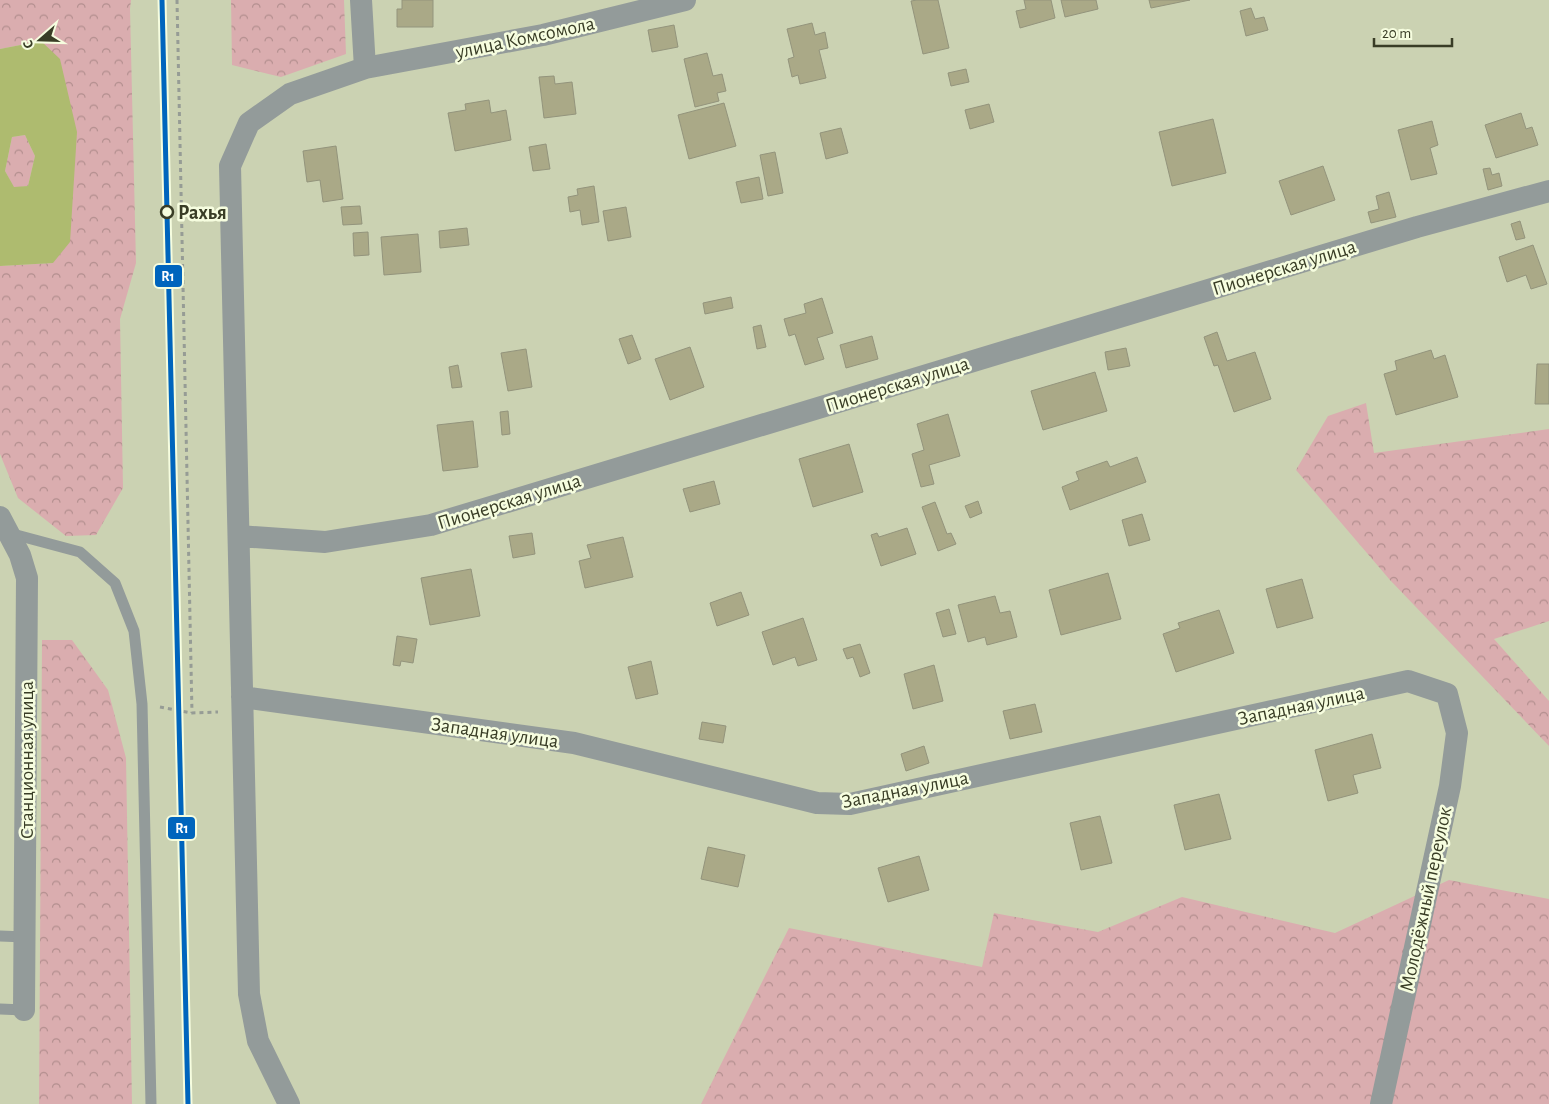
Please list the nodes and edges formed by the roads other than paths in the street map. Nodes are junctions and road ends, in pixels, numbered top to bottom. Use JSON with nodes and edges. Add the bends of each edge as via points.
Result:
{"nodes":[{"id":1,"x":361,"y":0,"type":"edge"},
{"id":2,"x":685,"y":0,"type":"edge"},
{"id":3,"x":364,"y":68,"type":"junction"},
{"id":4,"x":1549,"y":192,"type":"edge"},
{"id":5,"x":3,"y":526,"type":"edge"},
{"id":6,"x":239,"y":536,"type":"junction"},
{"id":7,"x":1447,"y":694,"type":"joint"},
{"id":8,"x":242,"y":704,"type":"junction"},
{"id":9,"x":0,"y":936,"type":"edge"},
{"id":10,"x":25,"y":937,"type":"junction"},
{"id":11,"x":0,"y":1009,"type":"edge"},
{"id":12,"x":24,"y":1010,"type":"joint"},
{"id":13,"x":151,"y":1104,"type":"edge"},
{"id":14,"x":289,"y":1104,"type":"edge"},
{"id":15,"x":1381,"y":1104,"type":"edge"}],
"edges":[{"from":1,"to":3,"type":"street"},
{"from":2,"to":3,"type":"street","name":"улица Комсомола","via":[[543,35]]},
{"from":3,"to":6,"type":"street","name":"улица Комсомола","via":[[290,94],[249,123],[230,166]]},
{"from":4,"to":6,"type":"street","name":"Пионерская улица","via":[[1408,230],[431,525],[326,542]]},
{"from":5,"to":10,"type":"street","name":"Станционная улица","via":[[20,555],[27,578]]},
{"from":5,"to":13,"type":"lane","via":[[80,552],[115,583],[134,631],[142,704]]},
{"from":6,"to":8,"type":"street","name":"улица Комсомола"},
{"from":7,"to":8,"type":"street","name":"Западная улица","via":[[1408,681],[850,804],[817,803],[574,743]]},
{"from":7,"to":15,"type":"street","name":"Молодёжный переулок","via":[[1457,732],[1450,786]]},
{"from":8,"to":14,"type":"street","name":"улица Комсомола","via":[[249,994],[258,1041]]},
{"from":9,"to":10,"type":"lane"},
{"from":10,"to":12,"type":"street","name":"Станционная улица"},
{"from":11,"to":12,"type":"lane"}]}
